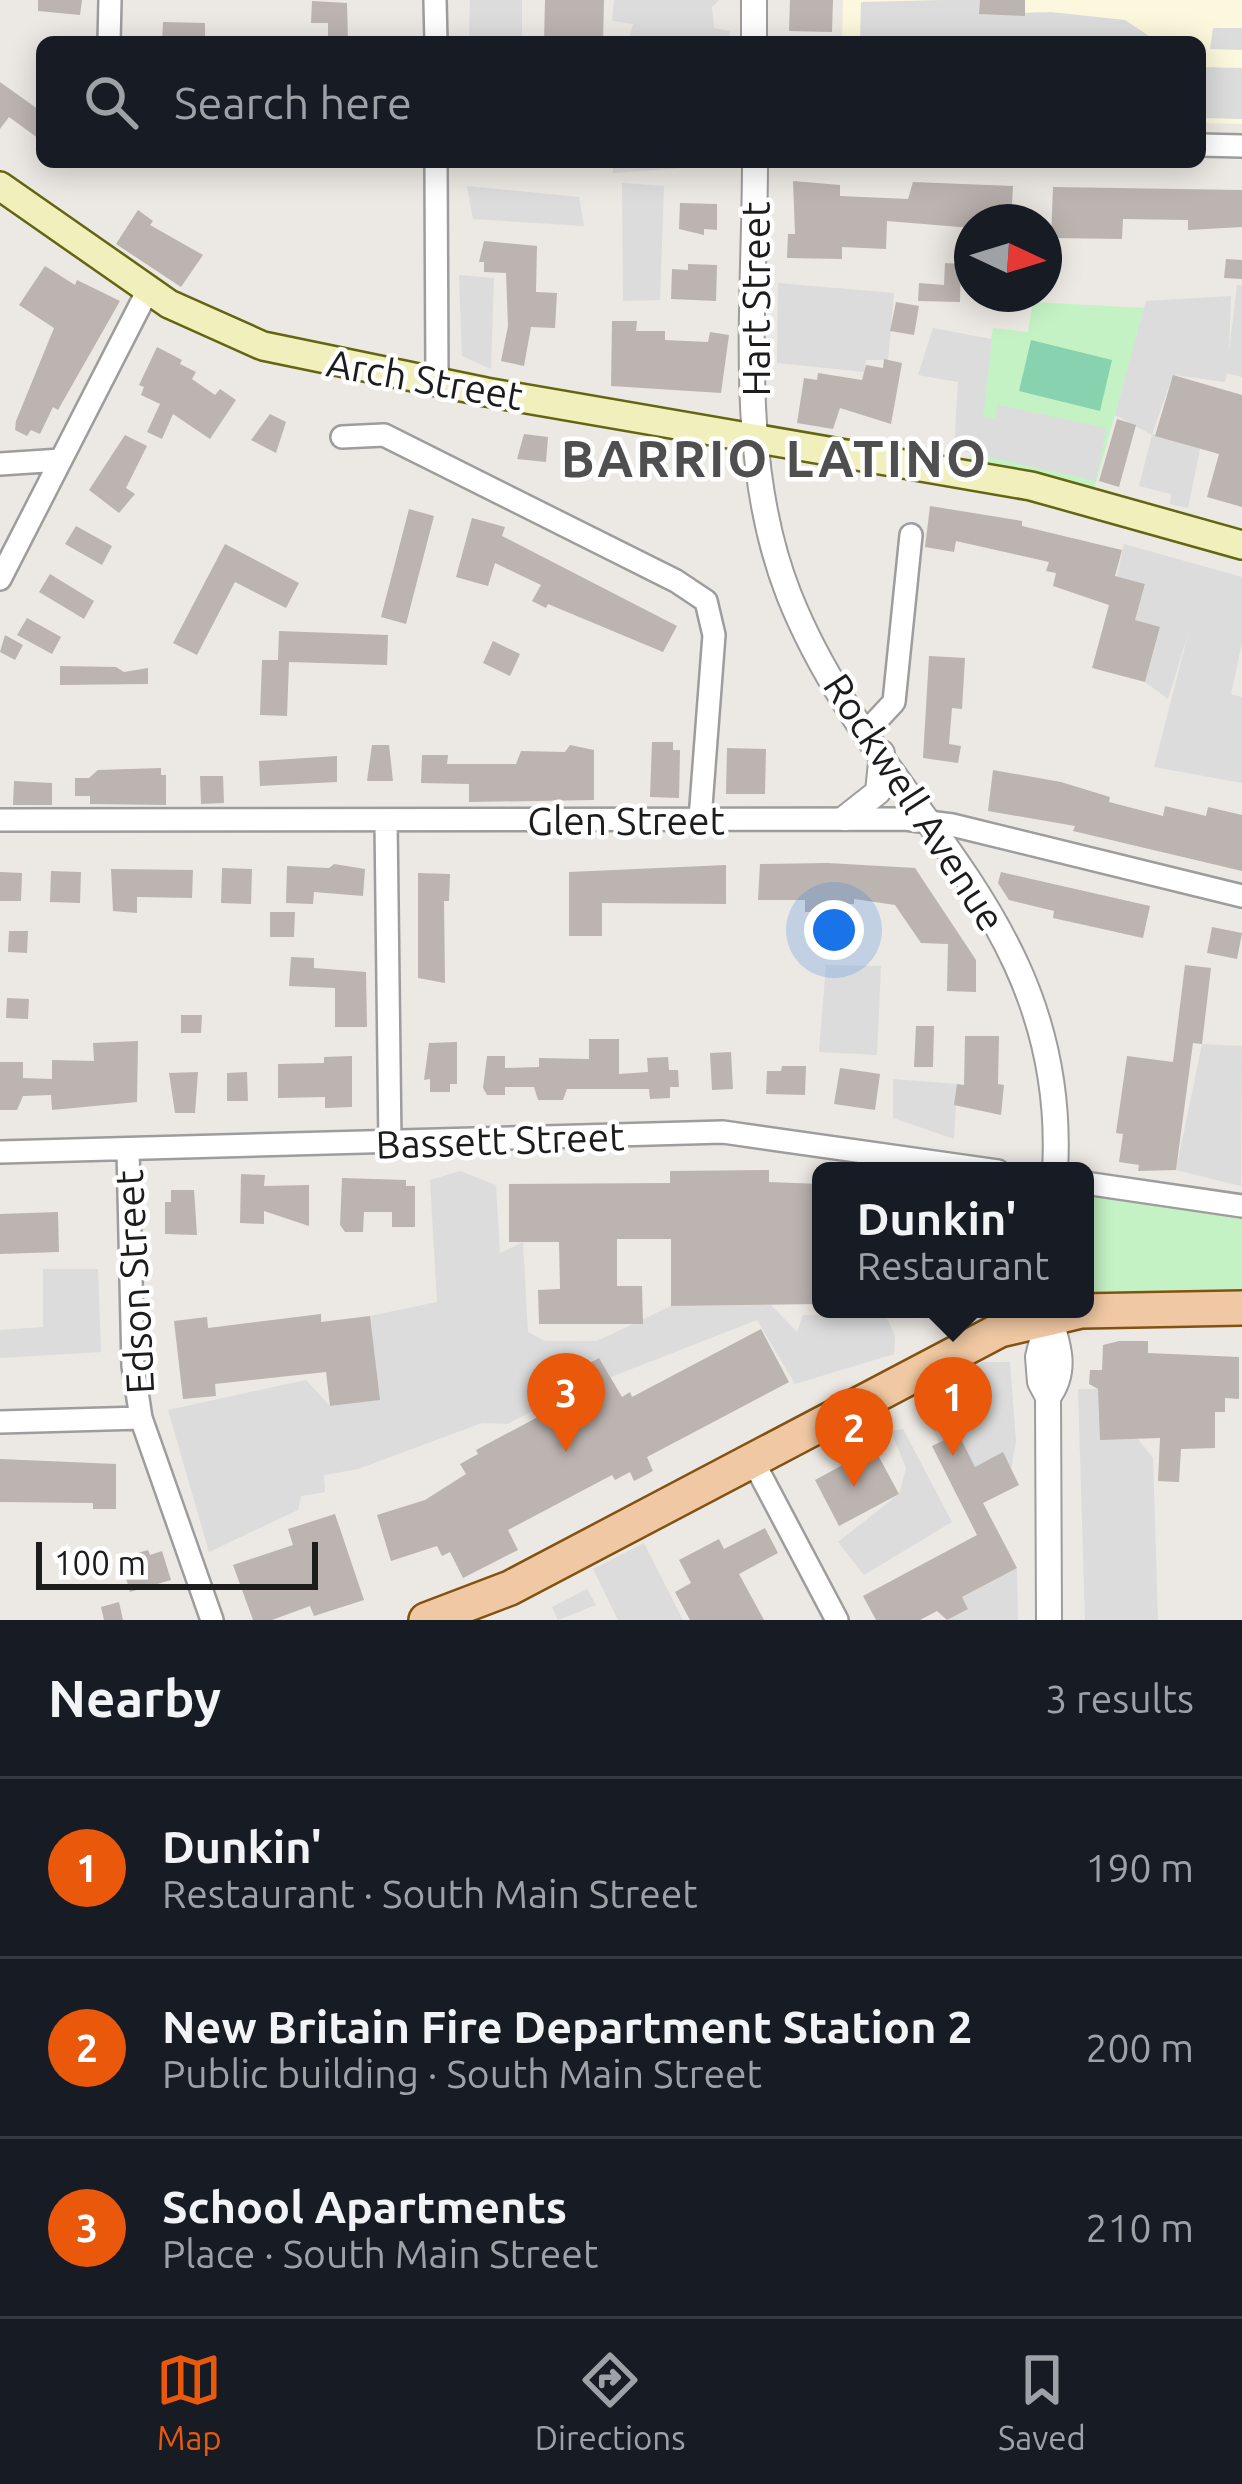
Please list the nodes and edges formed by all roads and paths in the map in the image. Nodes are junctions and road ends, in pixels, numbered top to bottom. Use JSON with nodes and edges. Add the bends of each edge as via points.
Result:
{"nodes":[{"id":1,"x":110,"y":0,"type":"edge"},
{"id":2,"x":436,"y":0,"type":"edge"},
{"id":3,"x":754,"y":0,"type":"edge"},
{"id":4,"x":110,"y":36,"type":"edge"},
{"id":5,"x":436,"y":36,"type":"edge"},
{"id":6,"x":754,"y":36,"type":"edge"},
{"id":7,"x":1206,"y":145,"type":"edge"},
{"id":8,"x":1242,"y":146,"type":"edge"},
{"id":9,"x":436,"y":168,"type":"edge"},
{"id":10,"x":755,"y":168,"type":"edge"},
{"id":11,"x":0,"y":187,"type":"edge"},
{"id":12,"x":148,"y":290,"type":"junction"},
{"id":13,"x":437,"y":382,"type":"junction"},
{"id":14,"x":756,"y":436,"type":"junction"},
{"id":15,"x":342,"y":437,"type":"dead end"},
{"id":16,"x":62,"y":460,"type":"junction"},
{"id":17,"x":0,"y":464,"type":"edge"},
{"id":18,"x":911,"y":535,"type":"dead end"},
{"id":19,"x":1242,"y":545,"type":"edge"},
{"id":20,"x":0,"y":579,"type":"edge"},
{"id":21,"x":875,"y":740,"type":"junction"},
{"id":22,"x":845,"y":818,"type":"junction"},
{"id":23,"x":700,"y":819,"type":"junction"},
{"id":24,"x":0,"y":820,"type":"edge"},
{"id":25,"x":929,"y":820,"type":"junction"},
{"id":26,"x":386,"y":821,"type":"junction"},
{"id":27,"x":1242,"y":896,"type":"edge"},
{"id":28,"x":390,"y":1144,"type":"junction"},
{"id":29,"x":128,"y":1149,"type":"junction"},
{"id":30,"x":0,"y":1152,"type":"edge"},
{"id":31,"x":935,"y":1162,"type":"edge"},
{"id":32,"x":1055,"y":1162,"type":"edge"},
{"id":33,"x":1094,"y":1185,"type":"edge"},
{"id":34,"x":1242,"y":1206,"type":"edge"},
{"id":35,"x":1242,"y":1308,"type":"edge"},
{"id":36,"x":1094,"y":1310,"type":"edge"},
{"id":37,"x":1035,"y":1318,"type":"edge"},
{"id":38,"x":1048,"y":1318,"type":"edge"},
{"id":39,"x":141,"y":1418,"type":"junction"},
{"id":40,"x":0,"y":1423,"type":"edge"},
{"id":41,"x":752,"y":1459,"type":"junction"},
{"id":42,"x":212,"y":1620,"type":"edge"},
{"id":43,"x":426,"y":1620,"type":"edge"},
{"id":44,"x":837,"y":1620,"type":"edge"},
{"id":45,"x":1049,"y":1620,"type":"edge"}],
"edges":[{"from":1,"to":4,"type":"street"},
{"from":2,"to":5,"type":"street"},
{"from":3,"to":6,"type":"street"},
{"from":7,"to":8,"type":"street"},
{"from":9,"to":13,"type":"street"},
{"from":10,"to":14,"type":"street","name":"Hart Street"},
{"from":11,"to":12,"type":"main road","name":"Arch Street"},
{"from":12,"to":13,"type":"main road","name":"Arch Street","via":[[263,346]]},
{"from":12,"to":16,"type":"street"},
{"from":13,"to":14,"type":"main road","name":"Arch Street"},
{"from":14,"to":19,"type":"main road","name":"Arch Street","via":[[1031,486]]},
{"from":14,"to":21,"type":"street","name":"Rockwell Avenue","via":[[764,509],[790,597]]},
{"from":15,"to":23,"type":"street","via":[[384,435],[706,602],[714,635]]},
{"from":16,"to":17,"type":"street"},
{"from":16,"to":20,"type":"street"},
{"from":18,"to":21,"type":"street","via":[[894,702]]},
{"from":21,"to":22,"type":"street","via":[[878,792]]},
{"from":21,"to":25,"type":"street","name":"Rockwell Avenue"},
{"from":22,"to":23,"type":"street","name":"Glen Street"},
{"from":22,"to":25,"type":"street","name":"Glen Street"},
{"from":23,"to":26,"type":"street","name":"Glen Street"},
{"from":24,"to":26,"type":"street","name":"Glen Street"},
{"from":25,"to":27,"type":"street","name":"Glen Street"},
{"from":25,"to":32,"type":"street","name":"Rockwell Avenue","via":[[997,922],[1034,1004],[1052,1078]]},
{"from":26,"to":28,"type":"street"},
{"from":28,"to":29,"type":"street","name":"Bassett Street"},
{"from":28,"to":31,"type":"street","name":"Bassett Street","via":[[723,1132]]},
{"from":29,"to":30,"type":"street","name":"Bassett Street"},
{"from":29,"to":39,"type":"street","name":"Edson Street"},
{"from":33,"to":34,"type":"street"},
{"from":35,"to":36,"type":"main road"},
{"from":37,"to":41,"type":"main road","via":[[971,1343]]},
{"from":38,"to":45,"type":"street","via":[[1038,1358],[1048,1397]]},
{"from":39,"to":40,"type":"street"},
{"from":39,"to":42,"type":"street","name":"Edson Street"},
{"from":41,"to":43,"type":"main road","via":[[510,1588]]},
{"from":41,"to":44,"type":"street"}]}
